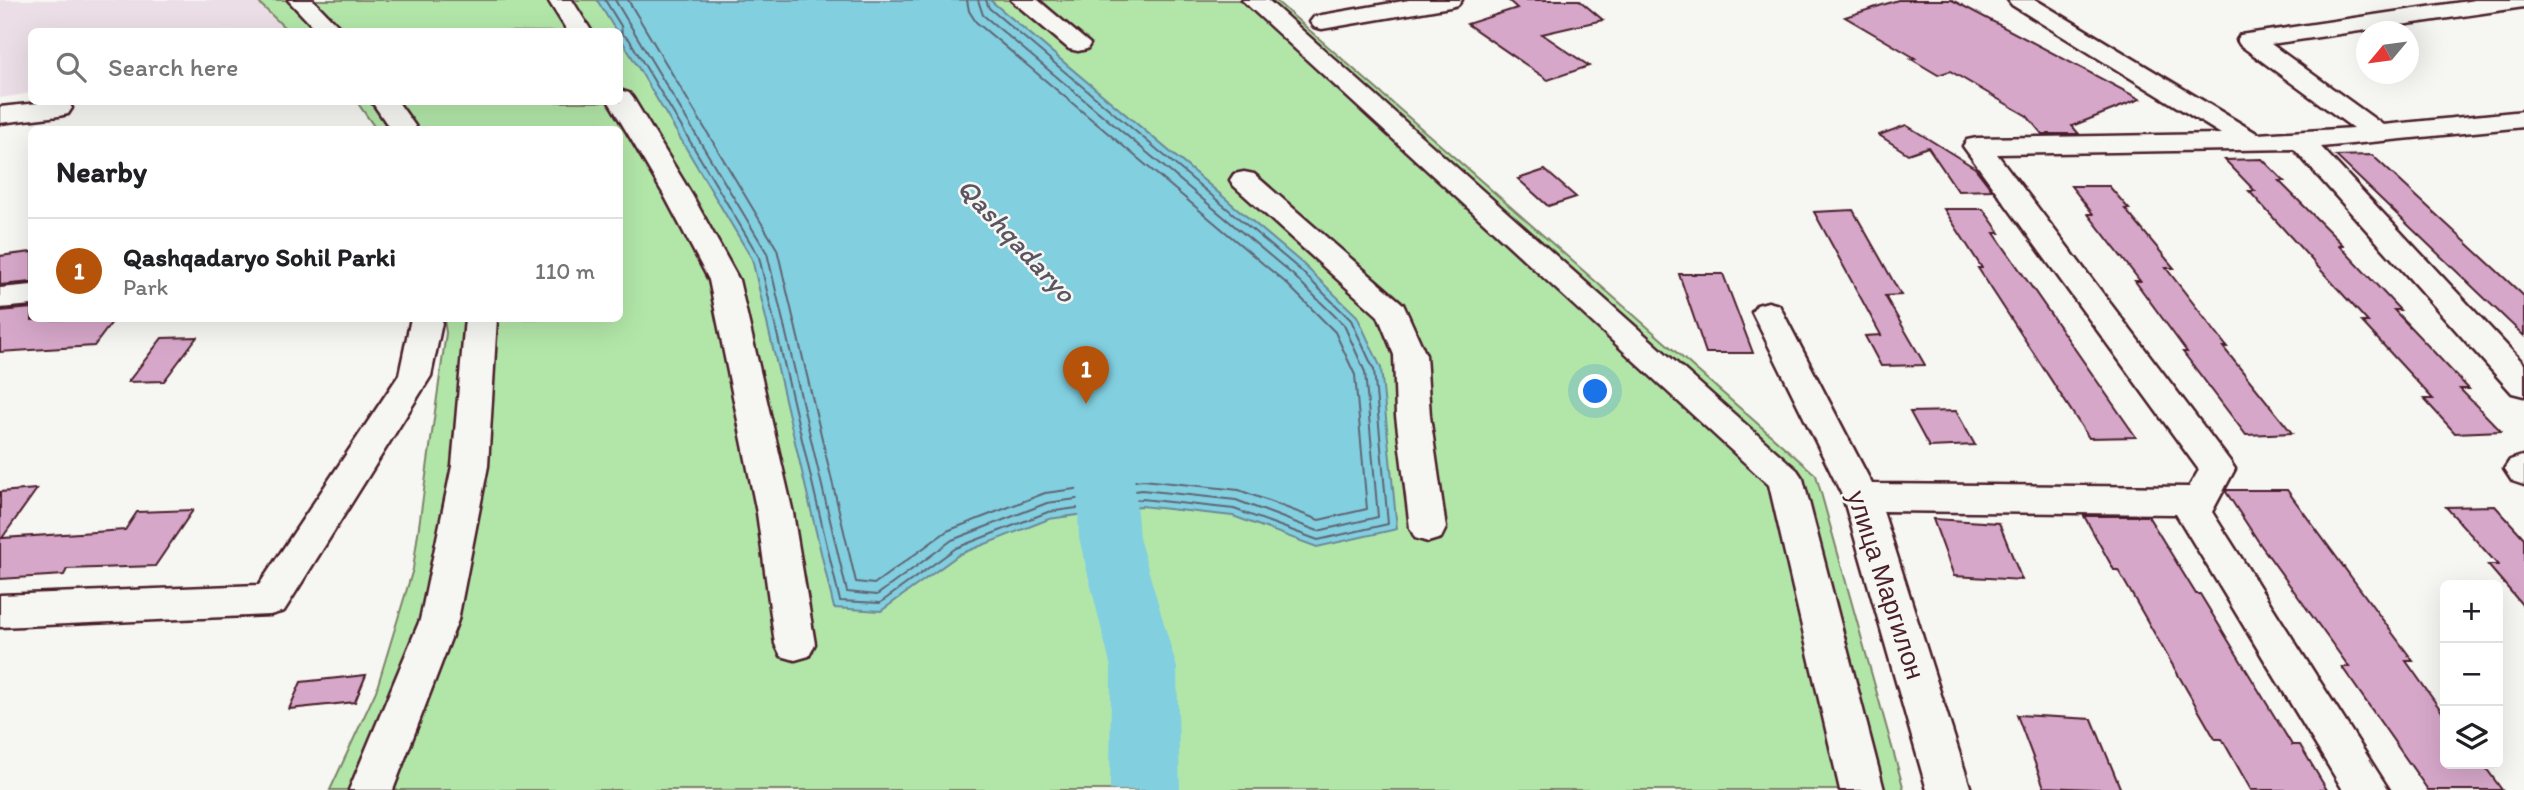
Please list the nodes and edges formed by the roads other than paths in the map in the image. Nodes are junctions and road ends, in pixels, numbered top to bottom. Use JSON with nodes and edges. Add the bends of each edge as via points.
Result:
{"nodes":[{"id":1,"x":300,"y":0,"type":"edge"},
{"id":2,"x":560,"y":0,"type":"edge"},
{"id":3,"x":1023,"y":0,"type":"edge"},
{"id":4,"x":1254,"y":0,"type":"edge"},
{"id":5,"x":1450,"y":0,"type":"edge"},
{"id":6,"x":2020,"y":0,"type":"edge"},
{"id":7,"x":2524,"y":0,"type":"edge"},
{"id":8,"x":1322,"y":22,"type":"dead end"},
{"id":9,"x":328,"y":28,"type":"edge"},
{"id":10,"x":578,"y":28,"type":"edge"},
{"id":11,"x":1078,"y":44,"type":"dead end"},
{"id":12,"x":623,"y":103,"type":"edge"},
{"id":13,"x":386,"y":105,"type":"edge"},
{"id":14,"x":59,"y":108,"type":"dead end"},
{"id":15,"x":0,"y":115,"type":"edge"},
{"id":16,"x":2524,"y":119,"type":"edge"},
{"id":17,"x":402,"y":126,"type":"edge"},
{"id":18,"x":2377,"y":134,"type":"junction"},
{"id":19,"x":2251,"y":141,"type":"junction"},
{"id":20,"x":2301,"y":141,"type":"junction"},
{"id":21,"x":1244,"y":180,"type":"dead end"},
{"id":22,"x":28,"y":295,"type":"edge"},
{"id":23,"x":0,"y":298,"type":"edge"},
{"id":24,"x":1768,"y":312,"type":"dead end"},
{"id":25,"x":426,"y":322,"type":"edge"},
{"id":26,"x":481,"y":322,"type":"edge"},
{"id":27,"x":2524,"y":385,"type":"edge"},
{"id":28,"x":1861,"y":497,"type":"junction"},
{"id":29,"x":2199,"y":502,"type":"junction"},
{"id":30,"x":1428,"y":528,"type":"dead end"},
{"id":31,"x":0,"y":611,"type":"edge"},
{"id":32,"x":795,"y":644,"type":"dead end"},
{"id":33,"x":371,"y":790,"type":"edge"},
{"id":34,"x":1862,"y":790,"type":"edge"},
{"id":35,"x":1949,"y":790,"type":"edge"},
{"id":36,"x":2367,"y":790,"type":"edge"}],
"edges":[{"from":1,"to":9,"type":"street"},
{"from":2,"to":10,"type":"street"},
{"from":3,"to":11,"type":"street"},
{"from":4,"to":34,"type":"street","via":[[1785,480]]},
{"from":5,"to":8,"type":"street"},
{"from":6,"to":19,"type":"street"},
{"from":7,"to":18,"type":"street","via":[[2249,40]]},
{"from":12,"to":32,"type":"street","via":[[724,280],[775,513]]},
{"from":13,"to":17,"type":"street"},
{"from":14,"to":15,"type":"street"},
{"from":16,"to":18,"type":"street"},
{"from":18,"to":20,"type":"street"},
{"from":19,"to":20,"type":"street"},
{"from":19,"to":29,"type":"street","via":[[1977,146],[2217,468]]},
{"from":20,"to":27,"type":"street"},
{"from":21,"to":30,"type":"street","via":[[1392,311],[1410,355]]},
{"from":22,"to":23,"type":"street"},
{"from":24,"to":28,"type":"street","name":"улица Маргилон"},
{"from":25,"to":31,"type":"street","via":[[415,376],[270,600]]},
{"from":26,"to":33,"type":"street","via":[[470,466],[439,620]]},
{"from":28,"to":29,"type":"street"},
{"from":28,"to":35,"type":"street","name":"улица Маргилон"},
{"from":29,"to":36,"type":"street","via":[[2193,513]]}]}
